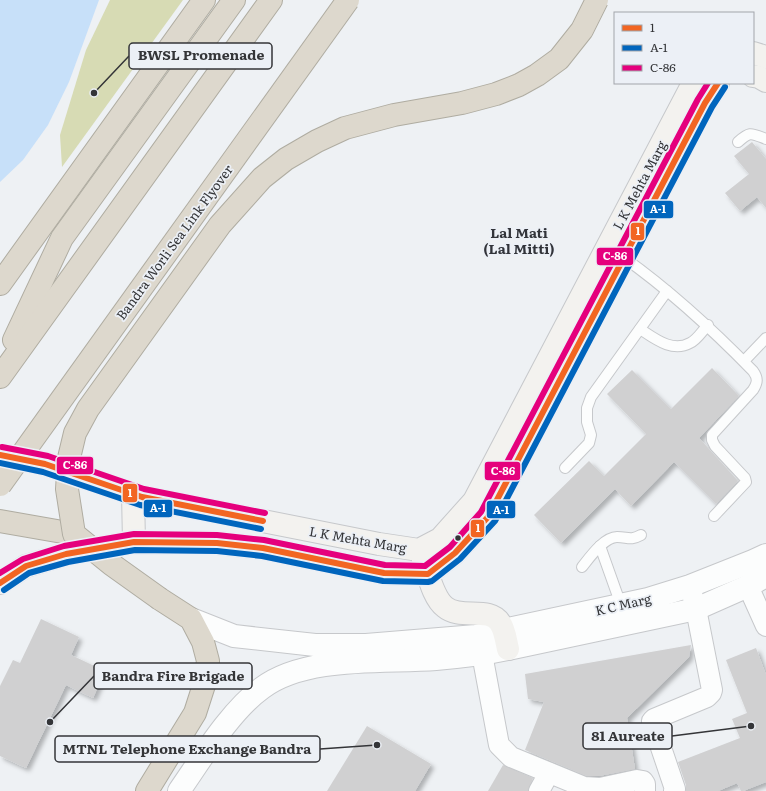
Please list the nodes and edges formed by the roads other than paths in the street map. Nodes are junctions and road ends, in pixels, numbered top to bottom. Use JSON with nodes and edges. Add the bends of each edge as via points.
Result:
{"nodes":[{"id":1,"x":204,"y":0,"type":"edge"},
{"id":2,"x":234,"y":0,"type":"edge"},
{"id":3,"x":271,"y":0,"type":"edge"},
{"id":4,"x":348,"y":0,"type":"edge"},
{"id":5,"x":597,"y":0,"type":"edge"},
{"id":6,"x":754,"y":53,"type":"edge"},
{"id":7,"x":766,"y":57,"type":"edge"},
{"id":8,"x":754,"y":76,"type":"edge"},
{"id":9,"x":766,"y":81,"type":"edge"},
{"id":10,"x":693,"y":84,"type":"edge"},
{"id":11,"x":717,"y":84,"type":"edge"},
{"id":12,"x":766,"y":139,"type":"edge"},
{"id":13,"x":738,"y":142,"type":"dead end"},
{"id":14,"x":615,"y":252,"type":"junction"},
{"id":15,"x":0,"y":284,"type":"edge"},
{"id":16,"x":667,"y":291,"type":"junction"},
{"id":17,"x":708,"y":325,"type":"junction"},
{"id":18,"x":640,"y":329,"type":"junction"},
{"id":19,"x":766,"y":338,"type":"edge"},
{"id":20,"x":744,"y":361,"type":"junction"},
{"id":21,"x":0,"y":370,"type":"edge"},
{"id":22,"x":0,"y":377,"type":"edge"},
{"id":23,"x":0,"y":455,"type":"edge"},
{"id":24,"x":565,"y":468,"type":"dead end"},
{"id":25,"x":0,"y":485,"type":"edge"},
{"id":26,"x":133,"y":494,"type":"junction"},
{"id":27,"x":222,"y":512,"type":"junction"},
{"id":28,"x":714,"y":516,"type":"dead end"},
{"id":29,"x":0,"y":521,"type":"edge"},
{"id":30,"x":74,"y":534,"type":"junction"},
{"id":31,"x":641,"y":535,"type":"dead end"},
{"id":32,"x":134,"y":542,"type":"junction"},
{"id":33,"x":217,"y":543,"type":"junction"},
{"id":34,"x":600,"y":546,"type":"junction"},
{"id":35,"x":419,"y":550,"type":"junction"},
{"id":36,"x":582,"y":567,"type":"dead end"},
{"id":37,"x":759,"y":572,"type":"edge"},
{"id":38,"x":428,"y":574,"type":"junction"},
{"id":39,"x":0,"y":583,"type":"edge"},
{"id":40,"x":690,"y":586,"type":"junction"},
{"id":41,"x":621,"y":605,"type":"junction"},
{"id":42,"x":696,"y":609,"type":"junction"},
{"id":43,"x":191,"y":619,"type":"junction"},
{"id":44,"x":766,"y":626,"type":"edge"},
{"id":45,"x":506,"y":640,"type":"junction"},
{"id":46,"x":479,"y":645,"type":"junction"},
{"id":47,"x":549,"y":773,"type":"junction"},
{"id":48,"x":595,"y":789,"type":"edge"},
{"id":49,"x":147,"y":791,"type":"edge"},
{"id":50,"x":179,"y":791,"type":"edge"},
{"id":51,"x":539,"y":791,"type":"edge"},
{"id":52,"x":645,"y":791,"type":"edge"},
{"id":53,"x":674,"y":791,"type":"edge"}],
"edges":[{"from":1,"to":15,"type":"highway"},
{"from":2,"to":21,"type":"highway","via":[[62,238]]},
{"from":3,"to":22,"type":"highway"},
{"from":4,"to":25,"type":"highway","name":"Bandra Worli Sea Link Flyover","bridge":true},
{"from":5,"to":30,"type":"highway","bridge":true,"via":[[582,30],[559,59],[537,75],[496,94],[462,103],[394,114],[345,128],[286,159],[262,178],[220,225],[88,409],[75,433],[69,458],[67,489]]},
{"from":6,"to":7,"type":"main road"},
{"from":8,"to":9,"type":"main road"},
{"from":10,"to":14,"type":"main road","name":"L K Mehta Marg"},
{"from":11,"to":14,"type":"main road","name":"L K Mehta Marg"},
{"from":12,"to":13,"type":"lane","via":[[749,134]]},
{"from":14,"to":16,"type":"lane"},
{"from":14,"to":35,"type":"main road","name":"L K Mehta Marg","via":[[474,501],[440,539]]},
{"from":14,"to":38,"type":"main road","name":"L K Mehta Marg","via":[[488,517],[455,554]]},
{"from":16,"to":17,"type":"lane"},
{"from":16,"to":18,"type":"lane"},
{"from":17,"to":18,"type":"lane","via":[[691,343],[678,346],[662,343]]},
{"from":17,"to":20,"type":"lane"},
{"from":18,"to":24,"type":"lane","via":[[591,397],[587,408],[587,422],[591,435],[589,443]]},
{"from":19,"to":20,"type":"lane"},
{"from":20,"to":28,"type":"lane","via":[[757,378],[756,385],[714,431],[712,440],[746,482]]},
{"from":23,"to":26,"type":"main road","name":"L K Mehta Marg","via":[[46,464]]},
{"from":26,"to":27,"type":"main road","name":"L K Mehta Marg"},
{"from":26,"to":32,"type":"main road"},
{"from":27,"to":33,"type":"main road"},
{"from":27,"to":35,"type":"main road","name":"L K Mehta Marg"},
{"from":29,"to":30,"type":"highway"},
{"from":30,"to":43,"type":"highway","bridge":true,"via":[[111,564]]},
{"from":31,"to":34,"type":"lane","via":[[629,539],[611,538]]},
{"from":32,"to":33,"type":"main road","name":"L K Mehta Marg"},
{"from":32,"to":39,"type":"main road","name":"L K Mehta Marg","via":[[66,554],[26,566]]},
{"from":33,"to":38,"type":"main road","name":"L K Mehta Marg","via":[[262,548],[384,573]]},
{"from":34,"to":36,"type":"lane"},
{"from":34,"to":41,"type":"lane"},
{"from":35,"to":38,"type":"main road"},
{"from":37,"to":40,"type":"street","name":"K C Marg"},
{"from":37,"to":42,"type":"street","name":"K C Marg"},
{"from":37,"to":44,"type":"street"},
{"from":38,"to":45,"type":"main road","via":[[435,594],[444,607],[461,614],[491,615],[500,623]]},
{"from":40,"to":41,"type":"street","name":"K C Marg"},
{"from":40,"to":42,"type":"street"},
{"from":41,"to":45,"type":"street","name":"K C Marg"},
{"from":42,"to":45,"type":"street","name":"K C Marg"},
{"from":42,"to":53,"type":"street","via":[[711,693],[652,721]]},
{"from":43,"to":46,"type":"street","via":[[234,636],[315,645]]},
{"from":43,"to":49,"type":"highway","via":[[204,642],[208,661],[204,685],[195,713]]},
{"from":45,"to":46,"type":"street"},
{"from":46,"to":47,"type":"street","via":[[499,745],[511,757]]},
{"from":46,"to":50,"type":"street","via":[[436,659],[342,663],[304,669],[274,680],[248,699],[234,715]]},
{"from":47,"to":48,"type":"street"},
{"from":47,"to":51,"type":"street"},
{"from":48,"to":52,"type":"street","via":[[637,780],[643,781]]}]}
